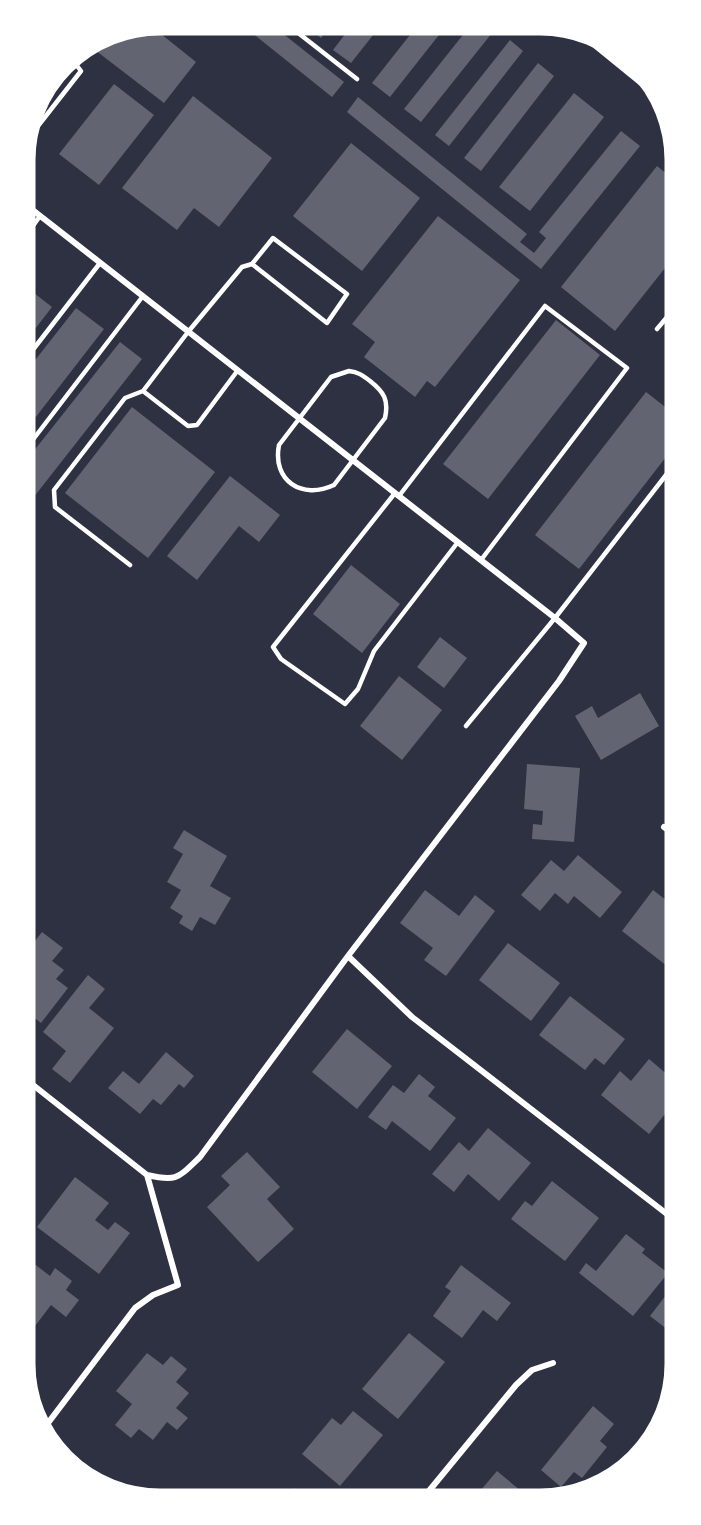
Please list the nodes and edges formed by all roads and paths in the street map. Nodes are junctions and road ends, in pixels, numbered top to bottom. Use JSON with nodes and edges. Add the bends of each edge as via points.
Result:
{"nodes":[{"id":1,"x":301,"y":35,"type":"edge"},
{"id":2,"x":603,"y":52,"type":"edge"},
{"id":3,"x":78,"y":66,"type":"edge"},
{"id":4,"x":633,"y":76,"type":"edge"},
{"id":5,"x":357,"y":79,"type":"dead end"},
{"id":6,"x":41,"y":122,"type":"edge"},
{"id":7,"x":35,"y":212,"type":"edge"},
{"id":8,"x":40,"y":216,"type":"junction"},
{"id":9,"x":35,"y":223,"type":"edge"},
{"id":10,"x":100,"y":263,"type":"junction"},
{"id":11,"x":252,"y":264,"type":"junction"},
{"id":12,"x":143,"y":296,"type":"junction"},
{"id":13,"x":666,"y":318,"type":"edge"},
{"id":14,"x":657,"y":329,"type":"dead end"},
{"id":15,"x":188,"y":332,"type":"junction"},
{"id":16,"x":35,"y":347,"type":"edge"},
{"id":17,"x":238,"y":370,"type":"junction"},
{"id":18,"x":143,"y":391,"type":"junction"},
{"id":19,"x":299,"y":418,"type":"junction"},
{"id":20,"x":35,"y":437,"type":"edge"},
{"id":21,"x":353,"y":460,"type":"junction"},
{"id":22,"x":666,"y":476,"type":"edge"},
{"id":23,"x":397,"y":494,"type":"junction"},
{"id":24,"x":458,"y":542,"type":"junction"},
{"id":25,"x":482,"y":560,"type":"junction"},
{"id":26,"x":130,"y":565,"type":"dead end"},
{"id":27,"x":555,"y":618,"type":"junction"},
{"id":28,"x":466,"y":726,"type":"dead end"},
{"id":29,"x":348,"y":956,"type":"junction"},
{"id":30,"x":34,"y":1086,"type":"edge"},
{"id":31,"x":147,"y":1174,"type":"junction"},
{"id":32,"x":666,"y":1213,"type":"edge"},
{"id":33,"x":553,"y":1363,"type":"dead end"},
{"id":34,"x":49,"y":1422,"type":"edge"},
{"id":35,"x":430,"y":1490,"type":"edge"}],
"edges":[{"from":1,"to":5,"type":"lane"},
{"from":2,"to":4,"type":"street"},
{"from":3,"to":6,"type":"lane","via":[[81,71]]},
{"from":7,"to":8,"type":"street"},
{"from":8,"to":9,"type":"lane"},
{"from":8,"to":10,"type":"street"},
{"from":10,"to":12,"type":"street"},
{"from":10,"to":16,"type":"lane"},
{"from":11,"to":11,"type":"lane","via":[[327,323],[348,294],[273,238]]},
{"from":11,"to":15,"type":"lane","via":[[242,267]]},
{"from":12,"to":15,"type":"street"},
{"from":12,"to":20,"type":"lane"},
{"from":13,"to":14,"type":"lane"},
{"from":15,"to":17,"type":"street"},
{"from":15,"to":18,"type":"lane"},
{"from":17,"to":18,"type":"lane","via":[[196,425],[188,426]]},
{"from":17,"to":19,"type":"street"},
{"from":18,"to":26,"type":"lane","via":[[124,398],[54,490],[55,507]]},
{"from":19,"to":21,"type":"street"},
{"from":19,"to":21,"type":"lane","via":[[279,445],[277,455],[284,476],[300,489],[312,492],[334,485]]},
{"from":19,"to":21,"type":"lane","via":[[331,377],[358,372],[382,391],[387,408],[385,418]]},
{"from":21,"to":23,"type":"street"},
{"from":22,"to":27,"type":"lane"},
{"from":23,"to":24,"type":"street"},
{"from":23,"to":24,"type":"lane","via":[[273,647],[281,659],[345,704],[358,689],[374,651]]},
{"from":23,"to":25,"type":"lane","via":[[545,306],[627,368]]},
{"from":24,"to":25,"type":"street"},
{"from":25,"to":27,"type":"street"},
{"from":27,"to":28,"type":"lane"},
{"from":27,"to":29,"type":"street","via":[[584,643]]},
{"from":29,"to":31,"type":"street","via":[[200,1157],[182,1174],[167,1180]]},
{"from":29,"to":32,"type":"street","via":[[412,1017]]},
{"from":30,"to":31,"type":"street"},
{"from":31,"to":34,"type":"street","via":[[178,1285],[135,1308]]},
{"from":33,"to":35,"type":"street","via":[[532,1370],[516,1385]]}]}
